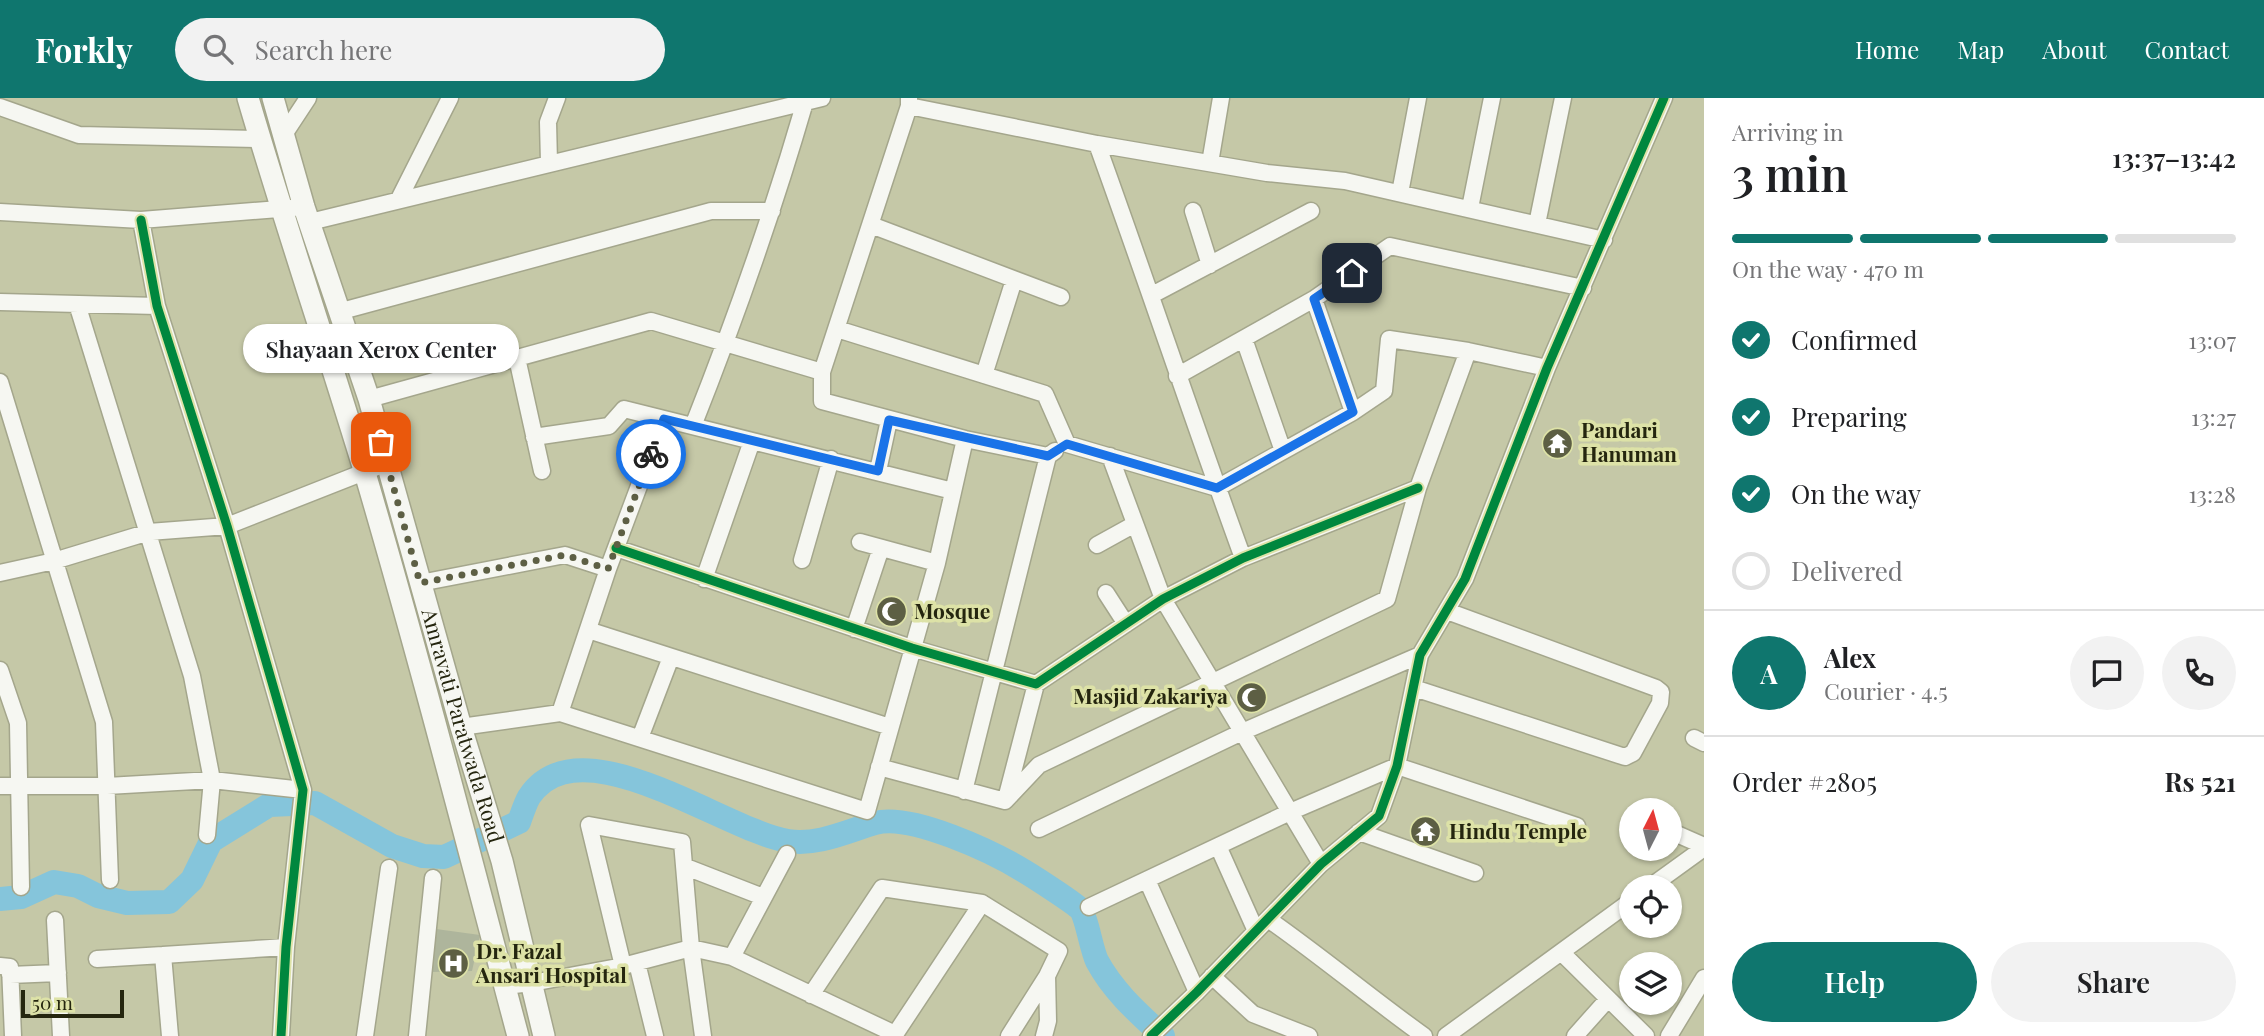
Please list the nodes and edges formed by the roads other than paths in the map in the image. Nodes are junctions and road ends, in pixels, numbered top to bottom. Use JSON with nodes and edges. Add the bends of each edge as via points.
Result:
{"nodes":[{"id":1,"x":248,"y":98,"type":"edge"},
{"id":2,"x":273,"y":98,"type":"edge"},
{"id":3,"x":308,"y":98,"type":"edge"},
{"id":4,"x":450,"y":98,"type":"edge"},
{"id":5,"x":557,"y":98,"type":"edge"},
{"id":6,"x":822,"y":98,"type":"edge"},
{"id":7,"x":1221,"y":98,"type":"edge"},
{"id":8,"x":1418,"y":98,"type":"edge"},
{"id":9,"x":1492,"y":98,"type":"edge"},
{"id":10,"x":1563,"y":98,"type":"edge"},
{"id":11,"x":1664,"y":98,"type":"edge"},
{"id":12,"x":806,"y":102,"type":"junction"},
{"id":13,"x":909,"y":102,"type":"edge"},
{"id":14,"x":786,"y":103,"type":"edge"},
{"id":15,"x":0,"y":107,"type":"edge"},
{"id":16,"x":283,"y":136,"type":"junction"},
{"id":17,"x":260,"y":139,"type":"junction"},
{"id":18,"x":1097,"y":144,"type":"junction"},
{"id":19,"x":549,"y":163,"type":"junction"},
{"id":20,"x":1210,"y":163,"type":"junction"},
{"id":21,"x":1399,"y":193,"type":"junction"},
{"id":22,"x":399,"y":199,"type":"junction"},
{"id":23,"x":1470,"y":208,"type":"junction"},
{"id":24,"x":281,"y":209,"type":"junction"},
{"id":25,"x":772,"y":211,"type":"junction"},
{"id":26,"x":1193,"y":211,"type":"dead end"},
{"id":27,"x":1311,"y":211,"type":"dead end"},
{"id":28,"x":0,"y":212,"type":"edge"},
{"id":29,"x":307,"y":214,"type":"junction"},
{"id":30,"x":141,"y":220,"type":"junction"},
{"id":31,"x":1538,"y":223,"type":"junction"},
{"id":32,"x":871,"y":225,"type":"junction"},
{"id":33,"x":1604,"y":240,"type":"junction"},
{"id":34,"x":1210,"y":265,"type":"junction"},
{"id":35,"x":1014,"y":280,"type":"junction"},
{"id":36,"x":1583,"y":288,"type":"junction"},
{"id":37,"x":1152,"y":295,"type":"junction"},
{"id":38,"x":1061,"y":297,"type":"dead end"},
{"id":39,"x":1314,"y":299,"type":"junction"},
{"id":40,"x":0,"y":302,"type":"edge"},
{"id":41,"x":78,"y":304,"type":"junction"},
{"id":42,"x":158,"y":306,"type":"junction"},
{"id":43,"x":338,"y":312,"type":"junction"},
{"id":44,"x":837,"y":329,"type":"junction"},
{"id":45,"x":1244,"y":339,"type":"junction"},
{"id":46,"x":725,"y":344,"type":"junction"},
{"id":47,"x":1468,"y":351,"type":"junction"},
{"id":48,"x":517,"y":358,"type":"junction"},
{"id":49,"x":1547,"y":368,"type":"junction"},
{"id":50,"x":822,"y":372,"type":"junction"},
{"id":51,"x":984,"y":375,"type":"junction"},
{"id":52,"x":1177,"y":376,"type":"junction"},
{"id":53,"x":0,"y":382,"type":"edge"},
{"id":54,"x":369,"y":399,"type":"junction"},
{"id":55,"x":1353,"y":412,"type":"junction"},
{"id":56,"x":664,"y":419,"type":"junction"},
{"id":57,"x":889,"y":420,"type":"junction"},
{"id":58,"x":692,"y":426,"type":"junction"},
{"id":59,"x":534,"y":437,"type":"junction"},
{"id":60,"x":965,"y":439,"type":"junction"},
{"id":61,"x":752,"y":441,"type":"junction"},
{"id":62,"x":1067,"y":444,"type":"junction"},
{"id":63,"x":1283,"y":451,"type":"junction"},
{"id":64,"x":1048,"y":456,"type":"junction"},
{"id":65,"x":1110,"y":456,"type":"junction"},
{"id":66,"x":831,"y":459,"type":"junction"},
{"id":67,"x":387,"y":463,"type":"junction"},
{"id":68,"x":542,"y":471,"type":"dead end"},
{"id":69,"x":878,"y":471,"type":"junction"},
{"id":70,"x":364,"y":472,"type":"junction"},
{"id":71,"x":1217,"y":488,"type":"junction"},
{"id":72,"x":1418,"y":488,"type":"junction"},
{"id":73,"x":953,"y":491,"type":"junction"},
{"id":74,"x":1135,"y":524,"type":"junction"},
{"id":75,"x":228,"y":526,"type":"junction"},
{"id":76,"x":149,"y":533,"type":"junction"},
{"id":77,"x":860,"y":542,"type":"dead end"},
{"id":78,"x":1097,"y":545,"type":"dead end"},
{"id":79,"x":616,"y":548,"type":"junction"},
{"id":80,"x":881,"y":548,"type":"junction"},
{"id":81,"x":1243,"y":558,"type":"junction"},
{"id":82,"x":802,"y":560,"type":"dead end"},
{"id":83,"x":54,"y":561,"type":"junction"},
{"id":84,"x":937,"y":563,"type":"junction"},
{"id":85,"x":608,"y":569,"type":"junction"},
{"id":86,"x":0,"y":573,"type":"edge"},
{"id":87,"x":704,"y":579,"type":"junction"},
{"id":88,"x":420,"y":583,"type":"junction"},
{"id":89,"x":1106,"y":593,"type":"dead end"},
{"id":90,"x":1163,"y":599,"type":"junction"},
{"id":91,"x":1447,"y":611,"type":"junction"},
{"id":92,"x":1126,"y":624,"type":"junction"},
{"id":93,"x":854,"y":629,"type":"junction"},
{"id":94,"x":588,"y":630,"type":"junction"},
{"id":95,"x":912,"y":648,"type":"junction"},
{"id":96,"x":1420,"y":656,"type":"junction"},
{"id":97,"x":671,"y":657,"type":"junction"},
{"id":98,"x":0,"y":670,"type":"edge"},
{"id":99,"x":994,"y":673,"type":"junction"},
{"id":100,"x":1212,"y":682,"type":"junction"},
{"id":101,"x":1036,"y":684,"type":"junction"},
{"id":102,"x":1414,"y":688,"type":"junction"},
{"id":103,"x":560,"y":713,"type":"junction"},
{"id":104,"x":461,"y":727,"type":"junction"},
{"id":105,"x":890,"y":727,"type":"junction"},
{"id":106,"x":1242,"y":732,"type":"junction"},
{"id":107,"x":640,"y":738,"type":"junction"},
{"id":108,"x":1397,"y":766,"type":"junction"},
{"id":109,"x":879,"y":767,"type":"junction"},
{"id":110,"x":212,"y":780,"type":"junction"},
{"id":111,"x":20,"y":785,"type":"junction"},
{"id":112,"x":0,"y":786,"type":"edge"},
{"id":113,"x":107,"y":786,"type":"junction"},
{"id":114,"x":964,"y":791,"type":"junction"},
{"id":115,"x":303,"y":794,"type":"junction"},
{"id":116,"x":1005,"y":801,"type":"junction"},
{"id":117,"x":1290,"y":812,"type":"junction"},
{"id":118,"x":1577,"y":826,"type":"dead end"},
{"id":119,"x":1039,"y":829,"type":"dead end"},
{"id":120,"x":1359,"y":832,"type":"junction"},
{"id":121,"x":207,"y":835,"type":"dead end"},
{"id":122,"x":1682,"y":837,"type":"edge"},
{"id":123,"x":1218,"y":846,"type":"junction"},
{"id":124,"x":1704,"y":847,"type":"edge"},
{"id":125,"x":787,"y":853,"type":"dead end"},
{"id":126,"x":1321,"y":864,"type":"junction"},
{"id":127,"x":686,"y":867,"type":"junction"},
{"id":128,"x":390,"y":868,"type":"dead end"},
{"id":129,"x":1475,"y":873,"type":"dead end"},
{"id":130,"x":1666,"y":875,"type":"edge"},
{"id":131,"x":433,"y":878,"type":"dead end"},
{"id":132,"x":110,"y":880,"type":"dead end"},
{"id":133,"x":1147,"y":880,"type":"junction"},
{"id":134,"x":21,"y":887,"type":"dead end"},
{"id":135,"x":763,"y":897,"type":"junction"},
{"id":136,"x":982,"y":903,"type":"junction"},
{"id":137,"x":1089,"y":908,"type":"dead end"},
{"id":138,"x":1619,"y":910,"type":"edge"},
{"id":139,"x":55,"y":920,"type":"dead end"},
{"id":140,"x":1262,"y":925,"type":"junction"},
{"id":141,"x":286,"y":947,"type":"junction"},
{"id":142,"x":691,"y":948,"type":"junction"},
{"id":143,"x":1561,"y":952,"type":"junction"},
{"id":144,"x":163,"y":955,"type":"junction"},
{"id":145,"x":732,"y":957,"type":"junction"},
{"id":146,"x":97,"y":958,"type":"dead end"},
{"id":147,"x":630,"y":964,"type":"junction"},
{"id":148,"x":5,"y":970,"type":"edge"},
{"id":149,"x":58,"y":973,"type":"junction"},
{"id":150,"x":1047,"y":976,"type":"junction"},
{"id":151,"x":1212,"y":976,"type":"junction"},
{"id":152,"x":1704,"y":978,"type":"edge"},
{"id":153,"x":532,"y":983,"type":"junction"},
{"id":154,"x":505,"y":986,"type":"junction"},
{"id":155,"x":1197,"y":992,"type":"junction"},
{"id":156,"x":811,"y":995,"type":"junction"},
{"id":157,"x":1608,"y":999,"type":"junction"},
{"id":158,"x":894,"y":1035,"type":"edge"},
{"id":159,"x":13,"y":1036,"type":"edge"},
{"id":160,"x":61,"y":1036,"type":"edge"},
{"id":161,"x":170,"y":1036,"type":"edge"},
{"id":162,"x":281,"y":1036,"type":"edge"},
{"id":163,"x":365,"y":1036,"type":"edge"},
{"id":164,"x":417,"y":1036,"type":"edge"},
{"id":165,"x":518,"y":1036,"type":"edge"},
{"id":166,"x":544,"y":1036,"type":"edge"},
{"id":167,"x":655,"y":1036,"type":"edge"},
{"id":168,"x":703,"y":1036,"type":"edge"},
{"id":169,"x":1009,"y":1036,"type":"edge"},
{"id":170,"x":1044,"y":1036,"type":"edge"},
{"id":171,"x":1151,"y":1036,"type":"edge"},
{"id":172,"x":1309,"y":1036,"type":"edge"},
{"id":173,"x":1424,"y":1036,"type":"edge"},
{"id":174,"x":1446,"y":1036,"type":"edge"},
{"id":175,"x":1575,"y":1036,"type":"edge"},
{"id":176,"x":1646,"y":1036,"type":"edge"},
{"id":177,"x":1669,"y":1036,"type":"edge"}],
"edges":[{"from":1,"to":17,"type":"main road","name":"Amravati Paratwada Road"},
{"from":2,"to":16,"type":"main road","name":"Amravati Paratwada Road"},
{"from":3,"to":16,"type":"street"},
{"from":4,"to":22,"type":"street"},
{"from":5,"to":19,"type":"street","via":[[548,122]]},
{"from":6,"to":12,"type":"street"},
{"from":7,"to":20,"type":"street"},
{"from":8,"to":21,"type":"street"},
{"from":9,"to":23,"type":"street"},
{"from":10,"to":31,"type":"street"},
{"from":11,"to":33,"type":"street"},
{"from":12,"to":14,"type":"street"},
{"from":12,"to":25,"type":"street"},
{"from":13,"to":18,"type":"street"},
{"from":13,"to":32,"type":"street"},
{"from":14,"to":19,"type":"street"},
{"from":15,"to":17,"type":"street","via":[[79,135]]},
{"from":16,"to":29,"type":"main road","name":"Amravati Paratwada Road"},
{"from":17,"to":24,"type":"main road","name":"Amravati Paratwada Road"},
{"from":18,"to":20,"type":"street"},
{"from":18,"to":37,"type":"street"},
{"from":19,"to":22,"type":"street"},
{"from":20,"to":21,"type":"street"},
{"from":21,"to":23,"type":"street"},
{"from":22,"to":29,"type":"street"},
{"from":23,"to":31,"type":"street"},
{"from":24,"to":29,"type":"street"},
{"from":24,"to":30,"type":"street"},
{"from":24,"to":70,"type":"main road","name":"Amravati Paratwada Road"},
{"from":25,"to":43,"type":"street","via":[[711,211]]},
{"from":25,"to":46,"type":"street"},
{"from":26,"to":34,"type":"street"},
{"from":27,"to":34,"type":"street"},
{"from":28,"to":30,"type":"street"},
{"from":29,"to":43,"type":"main road","name":"Amravati Paratwada Road"},
{"from":30,"to":42,"type":"street"},
{"from":31,"to":33,"type":"street"},
{"from":32,"to":35,"type":"street"},
{"from":32,"to":44,"type":"street"},
{"from":33,"to":36,"type":"street"},
{"from":34,"to":37,"type":"street"},
{"from":35,"to":38,"type":"street"},
{"from":35,"to":51,"type":"street"},
{"from":36,"to":39,"type":"street","via":[[1390,246]]},
{"from":36,"to":49,"type":"street"},
{"from":37,"to":52,"type":"street"},
{"from":39,"to":45,"type":"street"},
{"from":39,"to":55,"type":"street"},
{"from":40,"to":41,"type":"street"},
{"from":41,"to":42,"type":"street"},
{"from":41,"to":76,"type":"street"},
{"from":42,"to":75,"type":"street"},
{"from":43,"to":54,"type":"main road","name":"Amravati Paratwada Road"},
{"from":44,"to":50,"type":"street"},
{"from":44,"to":51,"type":"street"},
{"from":45,"to":52,"type":"street"},
{"from":45,"to":63,"type":"street"},
{"from":46,"to":48,"type":"street","via":[[651,321]]},
{"from":46,"to":50,"type":"street"},
{"from":46,"to":58,"type":"street"},
{"from":47,"to":49,"type":"street"},
{"from":47,"to":55,"type":"street","via":[[1389,339],[1384,391]]},
{"from":47,"to":72,"type":"street"},
{"from":48,"to":54,"type":"street"},
{"from":48,"to":59,"type":"street"},
{"from":49,"to":91,"type":"street","via":[[1465,579]]},
{"from":50,"to":57,"type":"street","via":[[822,401]]},
{"from":51,"to":62,"type":"street","via":[[1045,394]]},
{"from":52,"to":71,"type":"street"},
{"from":53,"to":83,"type":"street"},
{"from":54,"to":67,"type":"main road","name":"Amravati Paratwada Road"},
{"from":55,"to":63,"type":"street"},
{"from":56,"to":58,"type":"street"},
{"from":56,"to":59,"type":"street","via":[[624,409],[608,426]]},
{"from":56,"to":79,"type":"street"},
{"from":57,"to":60,"type":"street"},
{"from":57,"to":69,"type":"street"},
{"from":58,"to":61,"type":"street"},
{"from":59,"to":68,"type":"street"},
{"from":60,"to":64,"type":"street"},
{"from":60,"to":73,"type":"street"},
{"from":61,"to":66,"type":"street"},
{"from":61,"to":87,"type":"street"},
{"from":62,"to":64,"type":"street"},
{"from":62,"to":65,"type":"street"},
{"from":63,"to":71,"type":"street"},
{"from":64,"to":99,"type":"street"},
{"from":65,"to":71,"type":"street"},
{"from":65,"to":74,"type":"street"},
{"from":66,"to":69,"type":"street"},
{"from":66,"to":82,"type":"street"},
{"from":67,"to":70,"type":"street"},
{"from":67,"to":88,"type":"main road","name":"Amravati Paratwada Road"},
{"from":69,"to":73,"type":"street"},
{"from":70,"to":75,"type":"street"},
{"from":70,"to":154,"type":"main road","name":"Amravati Paratwada Road","via":[[446,757]]},
{"from":71,"to":81,"type":"street"},
{"from":72,"to":81,"type":"street"},
{"from":72,"to":100,"type":"street","via":[[1387,599]]},
{"from":73,"to":84,"type":"street"},
{"from":74,"to":78,"type":"street"},
{"from":74,"to":90,"type":"street"},
{"from":75,"to":76,"type":"street"},
{"from":75,"to":115,"type":"street"},
{"from":76,"to":83,"type":"street"},
{"from":76,"to":110,"type":"street","via":[[192,676]]},
{"from":77,"to":80,"type":"street"},
{"from":79,"to":85,"type":"street"},
{"from":79,"to":87,"type":"street"},
{"from":80,"to":84,"type":"street"},
{"from":80,"to":93,"type":"street"},
{"from":81,"to":90,"type":"street"},
{"from":83,"to":86,"type":"street"},
{"from":83,"to":113,"type":"street","via":[[104,722]]},
{"from":84,"to":95,"type":"street"},
{"from":85,"to":88,"type":"street","via":[[565,555]]},
{"from":85,"to":94,"type":"street"},
{"from":87,"to":93,"type":"street"},
{"from":88,"to":104,"type":"main road","name":"Amravati Paratwada Road"},
{"from":89,"to":92,"type":"street"},
{"from":90,"to":92,"type":"street"},
{"from":90,"to":100,"type":"street"},
{"from":91,"to":96,"type":"street"},
{"from":91,"to":102,"type":"street","via":[[1656,688],[1661,692],[1660,702],[1633,753],[1625,757]]},
{"from":92,"to":101,"type":"street"},
{"from":93,"to":95,"type":"street"},
{"from":94,"to":97,"type":"street"},
{"from":94,"to":103,"type":"street"},
{"from":95,"to":99,"type":"street"},
{"from":95,"to":105,"type":"street"},
{"from":96,"to":102,"type":"street"},
{"from":96,"to":106,"type":"street"},
{"from":97,"to":105,"type":"street"},
{"from":97,"to":107,"type":"street"},
{"from":98,"to":111,"type":"street","via":[[18,723]]},
{"from":99,"to":101,"type":"street"},
{"from":99,"to":114,"type":"street"},
{"from":100,"to":106,"type":"street"},
{"from":100,"to":116,"type":"street","via":[[1039,765]]},
{"from":101,"to":116,"type":"street"},
{"from":102,"to":108,"type":"street"},
{"from":103,"to":104,"type":"street"},
{"from":103,"to":107,"type":"street"},
{"from":104,"to":153,"type":"main road","name":"Amravati Paratwada Road","via":[[502,861]]},
{"from":105,"to":109,"type":"street"},
{"from":106,"to":117,"type":"street"},
{"from":106,"to":119,"type":"street"},
{"from":107,"to":109,"type":"street","via":[[867,811]]},
{"from":108,"to":117,"type":"street"},
{"from":108,"to":118,"type":"street"},
{"from":108,"to":120,"type":"street","via":[[1379,816]]},
{"from":109,"to":114,"type":"street"},
{"from":110,"to":113,"type":"street"},
{"from":110,"to":115,"type":"street"},
{"from":110,"to":121,"type":"street"},
{"from":111,"to":112,"type":"street"},
{"from":111,"to":113,"type":"street"},
{"from":111,"to":134,"type":"street"},
{"from":113,"to":132,"type":"street"},
{"from":114,"to":116,"type":"street"},
{"from":115,"to":141,"type":"street"},
{"from":117,"to":123,"type":"street"},
{"from":117,"to":126,"type":"street"},
{"from":120,"to":126,"type":"street"},
{"from":120,"to":129,"type":"street"},
{"from":122,"to":124,"type":"street"},
{"from":123,"to":133,"type":"street"},
{"from":123,"to":140,"type":"street"},
{"from":124,"to":130,"type":"street"},
{"from":125,"to":135,"type":"street"},
{"from":126,"to":140,"type":"street"},
{"from":127,"to":135,"type":"street"},
{"from":127,"to":142,"type":"street"},
{"from":127,"to":147,"type":"street","via":[[682,842],[589,825]]},
{"from":128,"to":163,"type":"street"},
{"from":131,"to":164,"type":"street"},
{"from":133,"to":137,"type":"street"},
{"from":133,"to":155,"type":"street"},
{"from":135,"to":145,"type":"street"},
{"from":136,"to":150,"type":"street","via":[[1059,951]]},
{"from":136,"to":156,"type":"street","via":[[882,888]]},
{"from":136,"to":158,"type":"street"},
{"from":138,"to":143,"type":"street"},
{"from":139,"to":149,"type":"street"},
{"from":140,"to":151,"type":"street"},
{"from":140,"to":173,"type":"street","via":[[1316,953]]},
{"from":141,"to":144,"type":"street"},
{"from":141,"to":162,"type":"street"},
{"from":142,"to":145,"type":"street"},
{"from":142,"to":147,"type":"street"},
{"from":142,"to":168,"type":"street"},
{"from":143,"to":157,"type":"street"},
{"from":143,"to":174,"type":"street"},
{"from":144,"to":146,"type":"street"},
{"from":144,"to":161,"type":"street"},
{"from":145,"to":156,"type":"street"},
{"from":147,"to":153,"type":"street"},
{"from":147,"to":167,"type":"street"},
{"from":148,"to":149,"type":"street"},
{"from":148,"to":159,"type":"street"},
{"from":149,"to":160,"type":"street"},
{"from":150,"to":169,"type":"street"},
{"from":150,"to":170,"type":"street"},
{"from":151,"to":155,"type":"street"},
{"from":151,"to":172,"type":"street","via":[[1259,1017]]},
{"from":152,"to":177,"type":"street"},
{"from":153,"to":154,"type":"street"},
{"from":153,"to":166,"type":"main road","name":"Amravati Paratwada Road"},
{"from":154,"to":165,"type":"main road","name":"Amravati Paratwada Road"},
{"from":155,"to":171,"type":"street"},
{"from":156,"to":158,"type":"street"},
{"from":157,"to":175,"type":"street"},
{"from":157,"to":176,"type":"street"}]}
